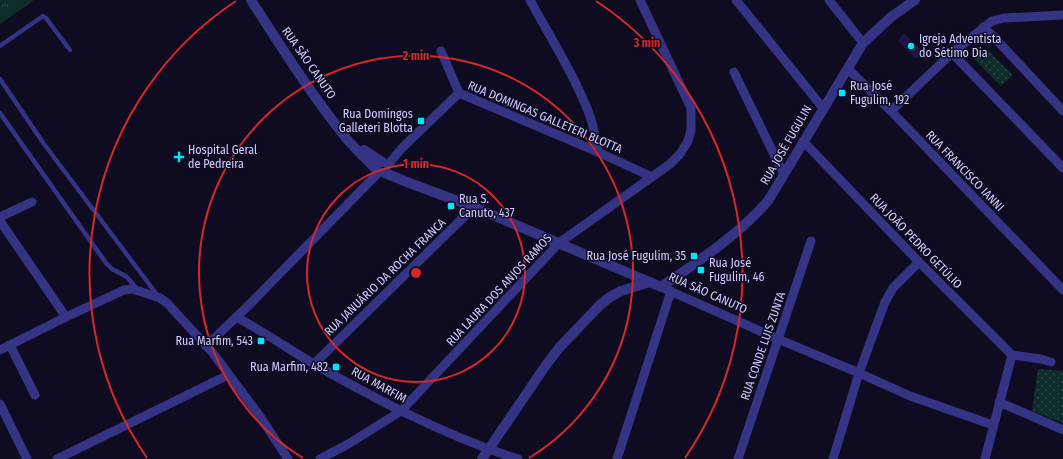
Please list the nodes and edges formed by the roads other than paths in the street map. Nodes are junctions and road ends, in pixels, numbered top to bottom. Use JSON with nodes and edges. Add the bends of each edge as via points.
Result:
{"nodes":[{"id":1,"x":251,"y":0,"type":"edge"},
{"id":2,"x":530,"y":0,"type":"edge"},
{"id":3,"x":640,"y":0,"type":"edge"},
{"id":4,"x":736,"y":0,"type":"edge"},
{"id":5,"x":829,"y":0,"type":"edge"},
{"id":6,"x":916,"y":0,"type":"edge"},
{"id":7,"x":1063,"y":15,"type":"edge"},
{"id":8,"x":983,"y":27,"type":"junction"},
{"id":9,"x":863,"y":43,"type":"junction"},
{"id":10,"x":0,"y":46,"type":"edge"},
{"id":11,"x":70,"y":50,"type":"dead end"},
{"id":12,"x":441,"y":51,"type":"dead end"},
{"id":13,"x":952,"y":53,"type":"junction"},
{"id":14,"x":848,"y":69,"type":"junction"},
{"id":15,"x":734,"y":72,"type":"dead end"},
{"id":16,"x":0,"y":79,"type":"edge"},
{"id":17,"x":459,"y":93,"type":"junction"},
{"id":18,"x":823,"y":108,"type":"junction"},
{"id":19,"x":891,"y":111,"type":"junction"},
{"id":20,"x":1063,"y":111,"type":"edge"},
{"id":21,"x":0,"y":113,"type":"edge"},
{"id":22,"x":803,"y":141,"type":"junction"},
{"id":23,"x":598,"y":152,"type":"junction"},
{"id":24,"x":383,"y":167,"type":"junction"},
{"id":25,"x":1063,"y":168,"type":"edge"},
{"id":26,"x":784,"y":175,"type":"junction"},
{"id":27,"x":652,"y":177,"type":"junction"},
{"id":28,"x":32,"y":202,"type":"dead end"},
{"id":29,"x":474,"y":207,"type":"junction"},
{"id":30,"x":0,"y":216,"type":"edge"},
{"id":31,"x":0,"y":221,"type":"edge"},
{"id":32,"x":811,"y":240,"type":"dead end"},
{"id":33,"x":559,"y":243,"type":"junction"},
{"id":34,"x":919,"y":262,"type":"junction"},
{"id":35,"x":650,"y":282,"type":"junction"},
{"id":36,"x":661,"y":287,"type":"junction"},
{"id":37,"x":1063,"y":290,"type":"edge"},
{"id":38,"x":671,"y":291,"type":"junction"},
{"id":39,"x":140,"y":292,"type":"junction"},
{"id":40,"x":163,"y":300,"type":"junction"},
{"id":41,"x":66,"y":317,"type":"junction"},
{"id":42,"x":236,"y":317,"type":"junction"},
{"id":43,"x":778,"y":339,"type":"junction"},
{"id":44,"x":10,"y":345,"type":"junction"},
{"id":45,"x":206,"y":346,"type":"junction"},
{"id":46,"x":0,"y":350,"type":"edge"},
{"id":47,"x":1012,"y":355,"type":"junction"},
{"id":48,"x":1051,"y":362,"type":"dead end"},
{"id":49,"x":314,"y":364,"type":"junction"},
{"id":50,"x":859,"y":373,"type":"junction"},
{"id":51,"x":228,"y":374,"type":"junction"},
{"id":52,"x":35,"y":395,"type":"dead end"},
{"id":53,"x":999,"y":402,"type":"junction"},
{"id":54,"x":0,"y":404,"type":"edge"},
{"id":55,"x":401,"y":411,"type":"junction"},
{"id":56,"x":993,"y":425,"type":"junction"},
{"id":57,"x":1063,"y":430,"type":"edge"},
{"id":58,"x":489,"y":450,"type":"junction"},
{"id":59,"x":27,"y":459,"type":"edge"},
{"id":60,"x":57,"y":459,"type":"edge"},
{"id":61,"x":288,"y":459,"type":"edge"},
{"id":62,"x":320,"y":459,"type":"edge"},
{"id":63,"x":482,"y":459,"type":"edge"},
{"id":64,"x":518,"y":459,"type":"edge"},
{"id":65,"x":617,"y":459,"type":"edge"},
{"id":66,"x":738,"y":459,"type":"edge"},
{"id":67,"x":833,"y":459,"type":"edge"},
{"id":68,"x":985,"y":459,"type":"edge"}],
"edges":[{"from":1,"to":24,"type":"street","name":"RUA SÃO CANUTO","via":[[303,80],[347,139]]},
{"from":2,"to":23,"type":"street","via":[[586,106]]},
{"from":3,"to":27,"type":"street","name":"RUA LAURA DOS ANJOS RAMOS","via":[[691,108],[688,141],[680,154]]},
{"from":4,"to":18,"type":"street"},
{"from":5,"to":9,"type":"street"},
{"from":6,"to":9,"type":"street","name":"RUA JOSÉ FUGULIN","via":[[891,17]]},
{"from":7,"to":8,"type":"street","via":[[1004,18]]},
{"from":8,"to":13,"type":"street"},
{"from":8,"to":20,"type":"street"},
{"from":9,"to":14,"type":"street","name":"RUA JOSÉ FUGULIN"},
{"from":10,"to":11,"type":"lane","via":[[43,16]]},
{"from":12,"to":17,"type":"street"},
{"from":13,"to":19,"type":"street"},
{"from":13,"to":25,"type":"street"},
{"from":14,"to":18,"type":"street","name":"RUA JOSÉ FUGULIN"},
{"from":14,"to":19,"type":"street","name":"RUA FRANCISCO IANNI"},
{"from":15,"to":26,"type":"street"},
{"from":16,"to":40,"type":"lane","via":[[44,144]]},
{"from":17,"to":23,"type":"street","name":"RUA DOMINGAS GALLETERI BLOTTA"},
{"from":17,"to":24,"type":"street","name":"RUA DOMINGAS GALLETERI BLOTTA"},
{"from":18,"to":22,"type":"street","name":"RUA JOSÉ FUGULIN"},
{"from":19,"to":37,"type":"street","name":"RUA FRANCISCO IANNI"},
{"from":21,"to":39,"type":"lane","via":[[106,262],[112,269],[127,277]]},
{"from":22,"to":26,"type":"street","name":"RUA JOSÉ FUGULIN"},
{"from":22,"to":34,"type":"street","name":"RUA JOÃO PEDRO GETÚLIO"},
{"from":23,"to":27,"type":"street","name":"RUA DOMINGAS GALLETERI BLOTTA"},
{"from":24,"to":29,"type":"street","name":"RUA SÃO CANUTO","via":[[412,184]]},
{"from":24,"to":42,"type":"street","name":"RUA DOMINGAS GALLETERI BLOTTA"},
{"from":26,"to":36,"type":"street","name":"RUA JOSÉ FUGULIN","via":[[755,216]]},
{"from":27,"to":33,"type":"street","name":"RUA LAURA DOS ANJOS RAMOS"},
{"from":28,"to":30,"type":"street"},
{"from":29,"to":33,"type":"street","name":"RUA SÃO CANUTO"},
{"from":29,"to":49,"type":"street","name":"RUA JANUÁRIO DA ROCHA FRANCA"},
{"from":31,"to":41,"type":"street"},
{"from":32,"to":43,"type":"street","name":"RUA CONDE LUIS ZUNTA"},
{"from":33,"to":35,"type":"street","name":"RUA SÃO CANUTO"},
{"from":33,"to":55,"type":"street","name":"RUA LAURA DOS ANJOS RAMOS"},
{"from":34,"to":47,"type":"street","name":"RUA JOÃO PEDRO GETÚLIO"},
{"from":34,"to":50,"type":"street","via":[[893,288],[885,302]]},
{"from":35,"to":36,"type":"street","name":"RUA SÃO CANUTO"},
{"from":35,"to":58,"type":"street","via":[[621,291],[600,305],[559,348]]},
{"from":36,"to":38,"type":"street","name":"RUA SÃO CANUTO"},
{"from":38,"to":43,"type":"street","name":"RUA SÃO CANUTO"},
{"from":38,"to":65,"type":"street"},
{"from":39,"to":40,"type":"street"},
{"from":39,"to":41,"type":"street","via":[[124,290]]},
{"from":40,"to":45,"type":"street"},
{"from":41,"to":44,"type":"street"},
{"from":42,"to":45,"type":"street","name":"RUA DOMINGAS GALLETERI BLOTTA"},
{"from":42,"to":49,"type":"street","name":"RUA MARFIM"},
{"from":43,"to":50,"type":"street","name":"RUA SÃO CANUTO"},
{"from":43,"to":66,"type":"street","name":"RUA CONDE LUIS ZUNTA"},
{"from":44,"to":46,"type":"street"},
{"from":44,"to":52,"type":"street"},
{"from":45,"to":51,"type":"street"},
{"from":47,"to":48,"type":"street"},
{"from":47,"to":53,"type":"street"},
{"from":49,"to":55,"type":"street","name":"RUA MARFIM"},
{"from":50,"to":56,"type":"street","name":"RUA SÃO CANUTO","via":[[910,396]]},
{"from":50,"to":67,"type":"street"},
{"from":51,"to":60,"type":"street"},
{"from":51,"to":61,"type":"street","via":[[260,415]]},
{"from":53,"to":56,"type":"street"},
{"from":53,"to":57,"type":"street"},
{"from":54,"to":59,"type":"street"},
{"from":55,"to":58,"type":"street","name":"RUA MARFIM"},
{"from":55,"to":62,"type":"street","name":"RUA LAURA DOS ANJOS RAMOS"},
{"from":56,"to":68,"type":"street"},
{"from":58,"to":63,"type":"street"},
{"from":58,"to":64,"type":"street","name":"RUA MARFIM"}]}
